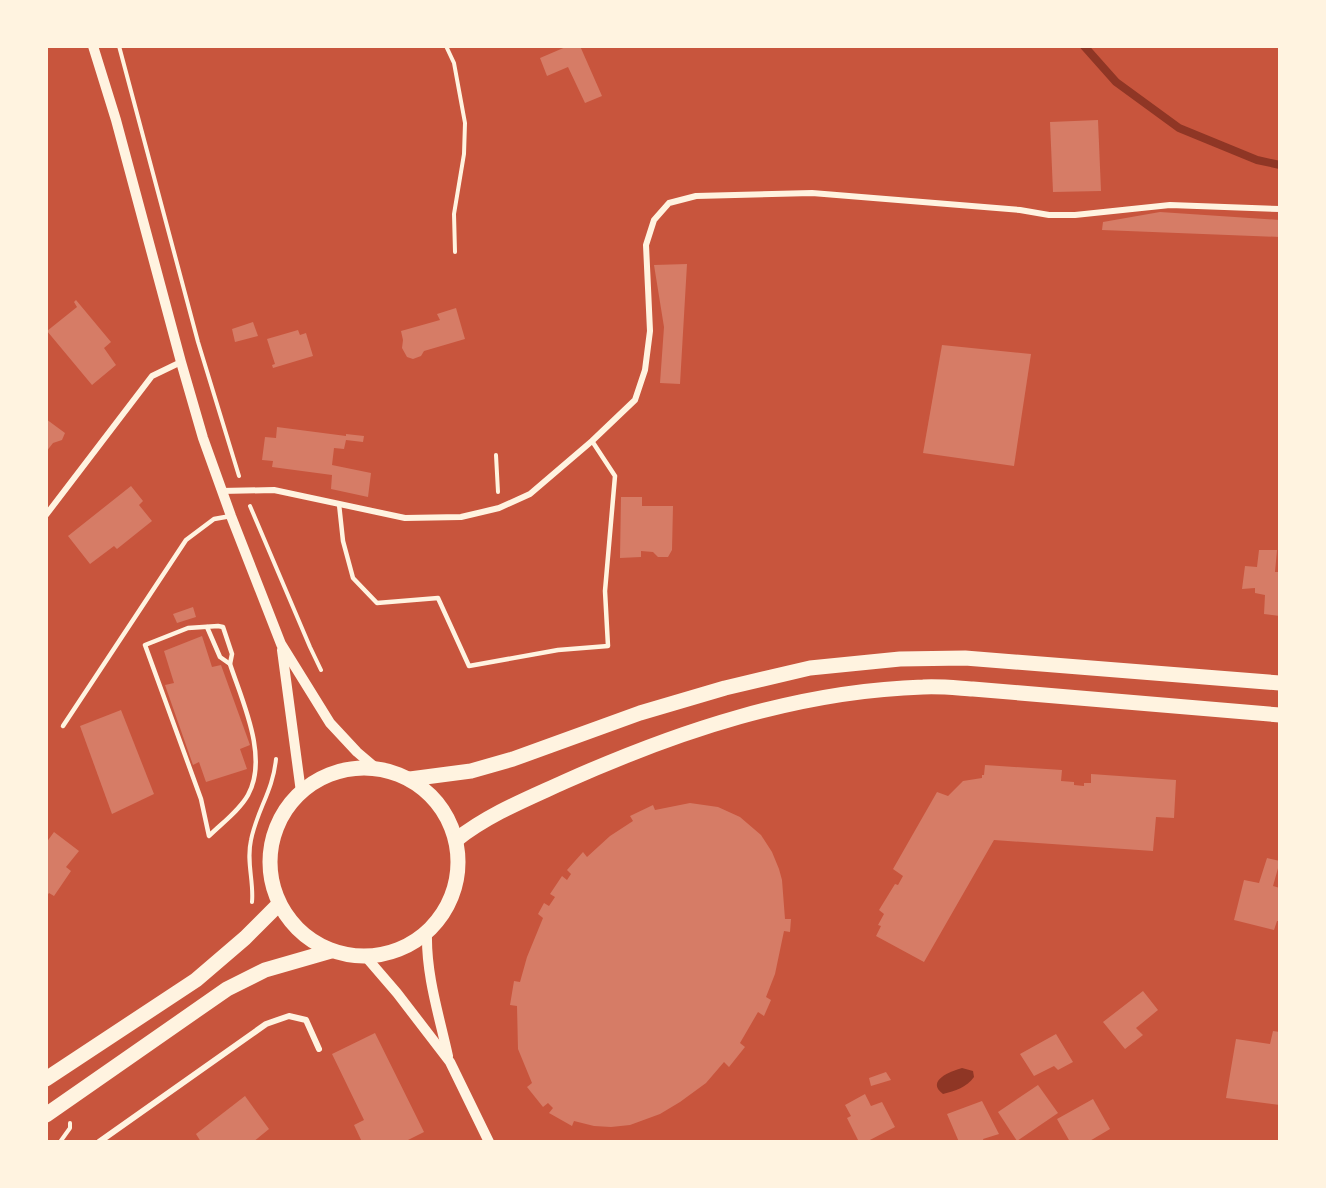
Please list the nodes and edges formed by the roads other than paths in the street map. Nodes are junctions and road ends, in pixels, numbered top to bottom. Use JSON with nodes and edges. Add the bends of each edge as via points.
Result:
{"nodes":[{"id":1,"x":93,"y":46,"type":"edge"},
{"id":2,"x":1280,"y":209,"type":"edge"},
{"id":3,"x":181,"y":362,"type":"junction"},
{"id":4,"x":592,"y":441,"type":"junction"},
{"id":5,"x":221,"y":491,"type":"junction"},
{"id":6,"x":339,"y":504,"type":"junction"},
{"id":7,"x":46,"y":515,"type":"edge"},
{"id":8,"x":231,"y":516,"type":"junction"},
{"id":9,"x":207,"y":627,"type":"junction"},
{"id":10,"x":281,"y":644,"type":"junction"},
{"id":11,"x":230,"y":664,"type":"junction"},
{"id":12,"x":1280,"y":683,"type":"edge"},
{"id":13,"x":1280,"y":715,"type":"edge"},
{"id":14,"x":63,"y":726,"type":"dead end"},
{"id":15,"x":377,"y":769,"type":"junction"},
{"id":16,"x":410,"y":780,"type":"junction"},
{"id":17,"x":301,"y":792,"type":"junction"},
{"id":18,"x":456,"y":840,"type":"junction"},
{"id":19,"x":279,"y":904,"type":"junction"},
{"id":20,"x":426,"y":934,"type":"junction"},
{"id":21,"x":331,"y":951,"type":"junction"},
{"id":22,"x":366,"y":957,"type":"junction"},
{"id":23,"x":319,"y":1049,"type":"dead end"},
{"id":24,"x":450,"y":1062,"type":"junction"},
{"id":25,"x":46,"y":1079,"type":"edge"},
{"id":26,"x":46,"y":1115,"type":"edge"},
{"id":27,"x":99,"y":1142,"type":"edge"},
{"id":28,"x":489,"y":1142,"type":"edge"}],
"edges":[{"from":1,"to":3,"type":"street"},
{"from":2,"to":4,"type":"street","via":[[1170,205],[1048,215],[812,193],[696,196],[669,203],[654,220],[646,245],[650,331],[645,370],[635,399]]},
{"from":3,"to":5,"type":"street"},
{"from":3,"to":7,"type":"street","via":[[153,376]]},
{"from":4,"to":6,"type":"street","via":[[530,494],[499,508],[461,517],[405,518]]},
{"from":4,"to":6,"type":"lane","via":[[615,476],[605,591],[608,646],[558,650],[469,666],[438,598],[377,603],[353,578]]},
{"from":5,"to":6,"type":"street","via":[[274,490]]},
{"from":5,"to":8,"type":"street"},
{"from":8,"to":10,"type":"street"},
{"from":8,"to":14,"type":"lane","via":[[214,519],[186,540]]},
{"from":9,"to":11,"type":"lane","via":[[220,657]]},
{"from":9,"to":11,"type":"lane","via":[[223,627],[232,654]]},
{"from":9,"to":11,"type":"lane","via":[[188,628],[145,645],[201,799],[209,836],[248,796],[256,769],[256,749]]},
{"from":10,"to":15,"type":"street","via":[[330,723]]},
{"from":10,"to":17,"type":"street"},
{"from":12,"to":16,"type":"main road","via":[[965,658],[900,659],[810,668],[640,713],[471,771]]},
{"from":13,"to":18,"type":"main road","via":[[973,689],[924,687],[858,693],[775,707],[697,728],[617,758],[502,810]]},
{"from":15,"to":16,"type":"main road"},
{"from":15,"to":17,"type":"main road","via":[[332,774]]},
{"from":16,"to":18,"type":"main road","via":[[431,795]]},
{"from":17,"to":19,"type":"main road","via":[[285,810],[274,832],[269,856]]},
{"from":18,"to":20,"type":"main road","via":[[459,860],[451,900],[441,919]]},
{"from":19,"to":21,"type":"main road","via":[[300,932]]},
{"from":19,"to":25,"type":"main road","via":[[196,980]]},
{"from":20,"to":22,"type":"main road","via":[[388,954]]},
{"from":20,"to":24,"type":"street","via":[[429,975]]},
{"from":21,"to":22,"type":"main road"},
{"from":21,"to":26,"type":"main road","via":[[265,970],[226,989]]},
{"from":22,"to":24,"type":"street"},
{"from":23,"to":27,"type":"street","via":[[306,1020],[289,1016],[266,1024]]},
{"from":24,"to":28,"type":"street"}]}
